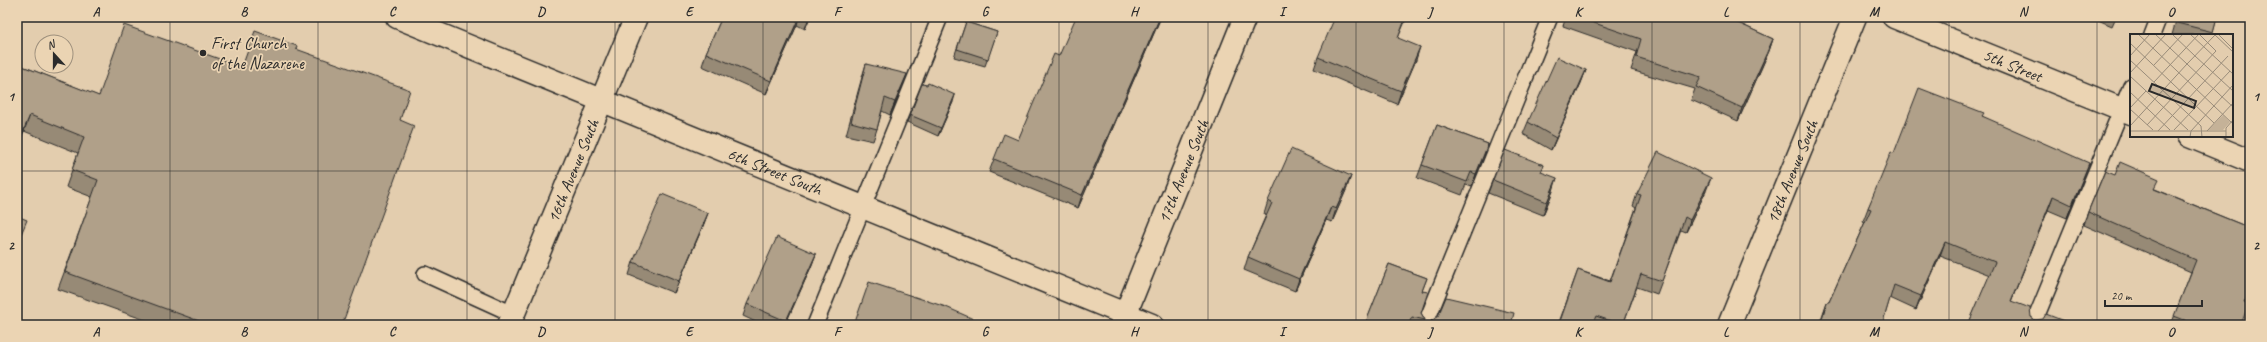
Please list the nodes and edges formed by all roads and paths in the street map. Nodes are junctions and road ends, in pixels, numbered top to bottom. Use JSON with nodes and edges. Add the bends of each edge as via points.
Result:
{"nodes":[{"id":1,"x":397,"y":17,"type":"edge"},
{"id":2,"x":636,"y":17,"type":"edge"},
{"id":3,"x":940,"y":17,"type":"edge"},
{"id":4,"x":1246,"y":17,"type":"edge"},
{"id":5,"x":1550,"y":17,"type":"edge"},
{"id":6,"x":1855,"y":17,"type":"edge"},
{"id":7,"x":1894,"y":17,"type":"edge"},
{"id":8,"x":2159,"y":17,"type":"edge"},
{"id":9,"x":2152,"y":34,"type":"edge"},
{"id":10,"x":2130,"y":91,"type":"edge"},
{"id":11,"x":603,"y":100,"type":"junction"},
{"id":12,"x":2126,"y":111,"type":"edge"},
{"id":13,"x":2190,"y":137,"type":"edge"},
{"id":14,"x":2250,"y":161,"type":"edge"},
{"id":15,"x":863,"y":208,"type":"junction"},
{"id":16,"x":424,"y":274,"type":"dead end"},
{"id":17,"x":511,"y":320,"type":"edge"},
{"id":18,"x":1123,"y":320,"type":"edge"},
{"id":19,"x":815,"y":325,"type":"edge"},
{"id":20,"x":1152,"y":325,"type":"edge"},
{"id":21,"x":1425,"y":325,"type":"edge"},
{"id":22,"x":1729,"y":325,"type":"edge"},
{"id":23,"x":2033,"y":325,"type":"edge"}],
"edges":[{"from":1,"to":11,"type":"street","name":"6th Street South"},
{"from":2,"to":11,"type":"street","name":"16th Avenue South"},
{"from":3,"to":15,"type":"lane"},
{"from":4,"to":18,"type":"street","name":"17th Avenue South"},
{"from":5,"to":21,"type":"lane"},
{"from":6,"to":22,"type":"street","name":"18th Avenue South"},
{"from":7,"to":12,"type":"street","name":"5th Street"},
{"from":8,"to":9,"type":"lane"},
{"from":10,"to":12,"type":"lane"},
{"from":11,"to":15,"type":"street","name":"6th Street South"},
{"from":11,"to":17,"type":"street","name":"16th Avenue South"},
{"from":12,"to":23,"type":"lane"},
{"from":13,"to":14,"type":"street"},
{"from":15,"to":18,"type":"street","name":"6th Street South"},
{"from":15,"to":19,"type":"lane"},
{"from":16,"to":17,"type":"lane"},
{"from":18,"to":20,"type":"street","name":"6th Street South"}]}
